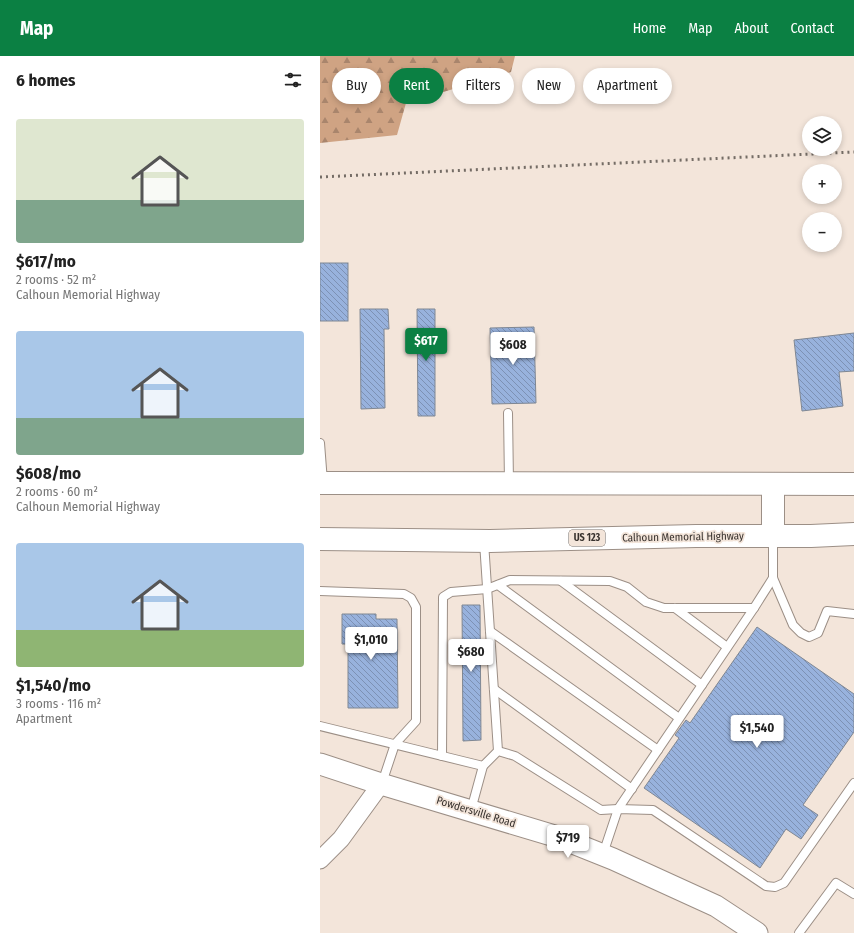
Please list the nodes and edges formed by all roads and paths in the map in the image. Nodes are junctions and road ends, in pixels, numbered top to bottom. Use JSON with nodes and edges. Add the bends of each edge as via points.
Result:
{"nodes":[{"id":1,"x":508,"y":413,"type":"dead end"},
{"id":2,"x":320,"y":443,"type":"edge"},
{"id":3,"x":321,"y":483,"type":"edge"},
{"id":4,"x":509,"y":484,"type":"junction"},
{"id":5,"x":773,"y":484,"type":"junction"},
{"id":6,"x":854,"y":484,"type":"edge"},
{"id":7,"x":854,"y":534,"type":"edge"},
{"id":8,"x":773,"y":536,"type":"junction"},
{"id":9,"x":320,"y":539,"type":"edge"},
{"id":10,"x":484,"y":541,"type":"junction"},
{"id":11,"x":772,"y":578,"type":"junction"},
{"id":12,"x":561,"y":581,"type":"junction"},
{"id":13,"x":498,"y":585,"type":"junction"},
{"id":14,"x":487,"y":589,"type":"junction"},
{"id":15,"x":320,"y":591,"type":"edge"},
{"id":16,"x":674,"y":608,"type":"junction"},
{"id":17,"x":754,"y":608,"type":"junction"},
{"id":18,"x":854,"y":614,"type":"edge"},
{"id":19,"x":490,"y":631,"type":"junction"},
{"id":20,"x":727,"y":647,"type":"junction"},
{"id":21,"x":702,"y":685,"type":"junction"},
{"id":22,"x":494,"y":689,"type":"junction"},
{"id":23,"x":679,"y":718,"type":"junction"},
{"id":24,"x":320,"y":726,"type":"edge"},
{"id":25,"x":395,"y":744,"type":"junction"},
{"id":26,"x":658,"y":750,"type":"junction"},
{"id":27,"x":498,"y":751,"type":"junction"},
{"id":28,"x":442,"y":756,"type":"junction"},
{"id":29,"x":320,"y":764,"type":"edge"},
{"id":30,"x":483,"y":766,"type":"junction"},
{"id":31,"x":854,"y":783,"type":"edge"},
{"id":32,"x":381,"y":784,"type":"junction"},
{"id":33,"x":632,"y":788,"type":"junction"},
{"id":34,"x":618,"y":809,"type":"junction"},
{"id":35,"x":471,"y":810,"type":"junction"},
{"id":36,"x":603,"y":855,"type":"junction"},
{"id":37,"x":320,"y":860,"type":"edge"},
{"id":38,"x":854,"y":894,"type":"edge"},
{"id":39,"x":757,"y":933,"type":"edge"},
{"id":40,"x":799,"y":933,"type":"edge"}],
"edges":[{"from":1,"to":4,"type":"lane"},
{"from":2,"to":3,"type":"lane"},
{"from":3,"to":4,"type":"highway"},
{"from":4,"to":5,"type":"highway"},
{"from":5,"to":6,"type":"highway"},
{"from":5,"to":8,"type":"highway"},
{"from":7,"to":8,"type":"highway","name":"Calhoun Memorial Highway","number":"US 123"},
{"from":8,"to":10,"type":"highway","name":"Calhoun Memorial Highway","number":"US 123"},
{"from":8,"to":11,"type":"lane"},
{"from":9,"to":10,"type":"highway","name":"Calhoun Memorial Highway","number":"US 123"},
{"from":10,"to":14,"type":"lane"},
{"from":11,"to":17,"type":"lane"},
{"from":11,"to":18,"type":"lane","via":[[793,625],[809,637],[818,633],[827,611]]},
{"from":12,"to":13,"type":"lane","via":[[510,580]]},
{"from":12,"to":16,"type":"lane","via":[[610,581],[627,587],[646,602],[664,608]]},
{"from":12,"to":21,"type":"lane"},
{"from":13,"to":14,"type":"lane"},
{"from":13,"to":23,"type":"lane"},
{"from":14,"to":19,"type":"lane"},
{"from":14,"to":28,"type":"lane","via":[[450,592],[443,598]]},
{"from":15,"to":25,"type":"lane","via":[[404,594],[411,598],[416,607],[416,721]]},
{"from":16,"to":17,"type":"lane"},
{"from":16,"to":20,"type":"lane"},
{"from":17,"to":20,"type":"lane"},
{"from":19,"to":22,"type":"lane"},
{"from":19,"to":26,"type":"lane"},
{"from":20,"to":21,"type":"lane"},
{"from":21,"to":23,"type":"lane"},
{"from":22,"to":27,"type":"lane"},
{"from":22,"to":33,"type":"lane"},
{"from":23,"to":26,"type":"lane"},
{"from":24,"to":25,"type":"lane"},
{"from":25,"to":28,"type":"lane"},
{"from":25,"to":32,"type":"lane"},
{"from":26,"to":33,"type":"lane"},
{"from":27,"to":30,"type":"lane"},
{"from":27,"to":34,"type":"lane","via":[[515,756],[601,810]]},
{"from":28,"to":30,"type":"lane"},
{"from":29,"to":32,"type":"street","name":"Powdersville Road"},
{"from":30,"to":35,"type":"lane"},
{"from":31,"to":34,"type":"lane","via":[[784,883],[775,887],[766,886],[653,810]]},
{"from":32,"to":35,"type":"street","name":"Powdersville Road"},
{"from":32,"to":37,"type":"street","via":[[340,839]]},
{"from":33,"to":34,"type":"lane"},
{"from":34,"to":36,"type":"lane"},
{"from":35,"to":36,"type":"street","name":"Powdersville Road","via":[[558,837]]},
{"from":36,"to":39,"type":"street","name":"Powdersville Road","via":[[716,906]]},
{"from":38,"to":40,"type":"lane","via":[[836,883]]}]}
